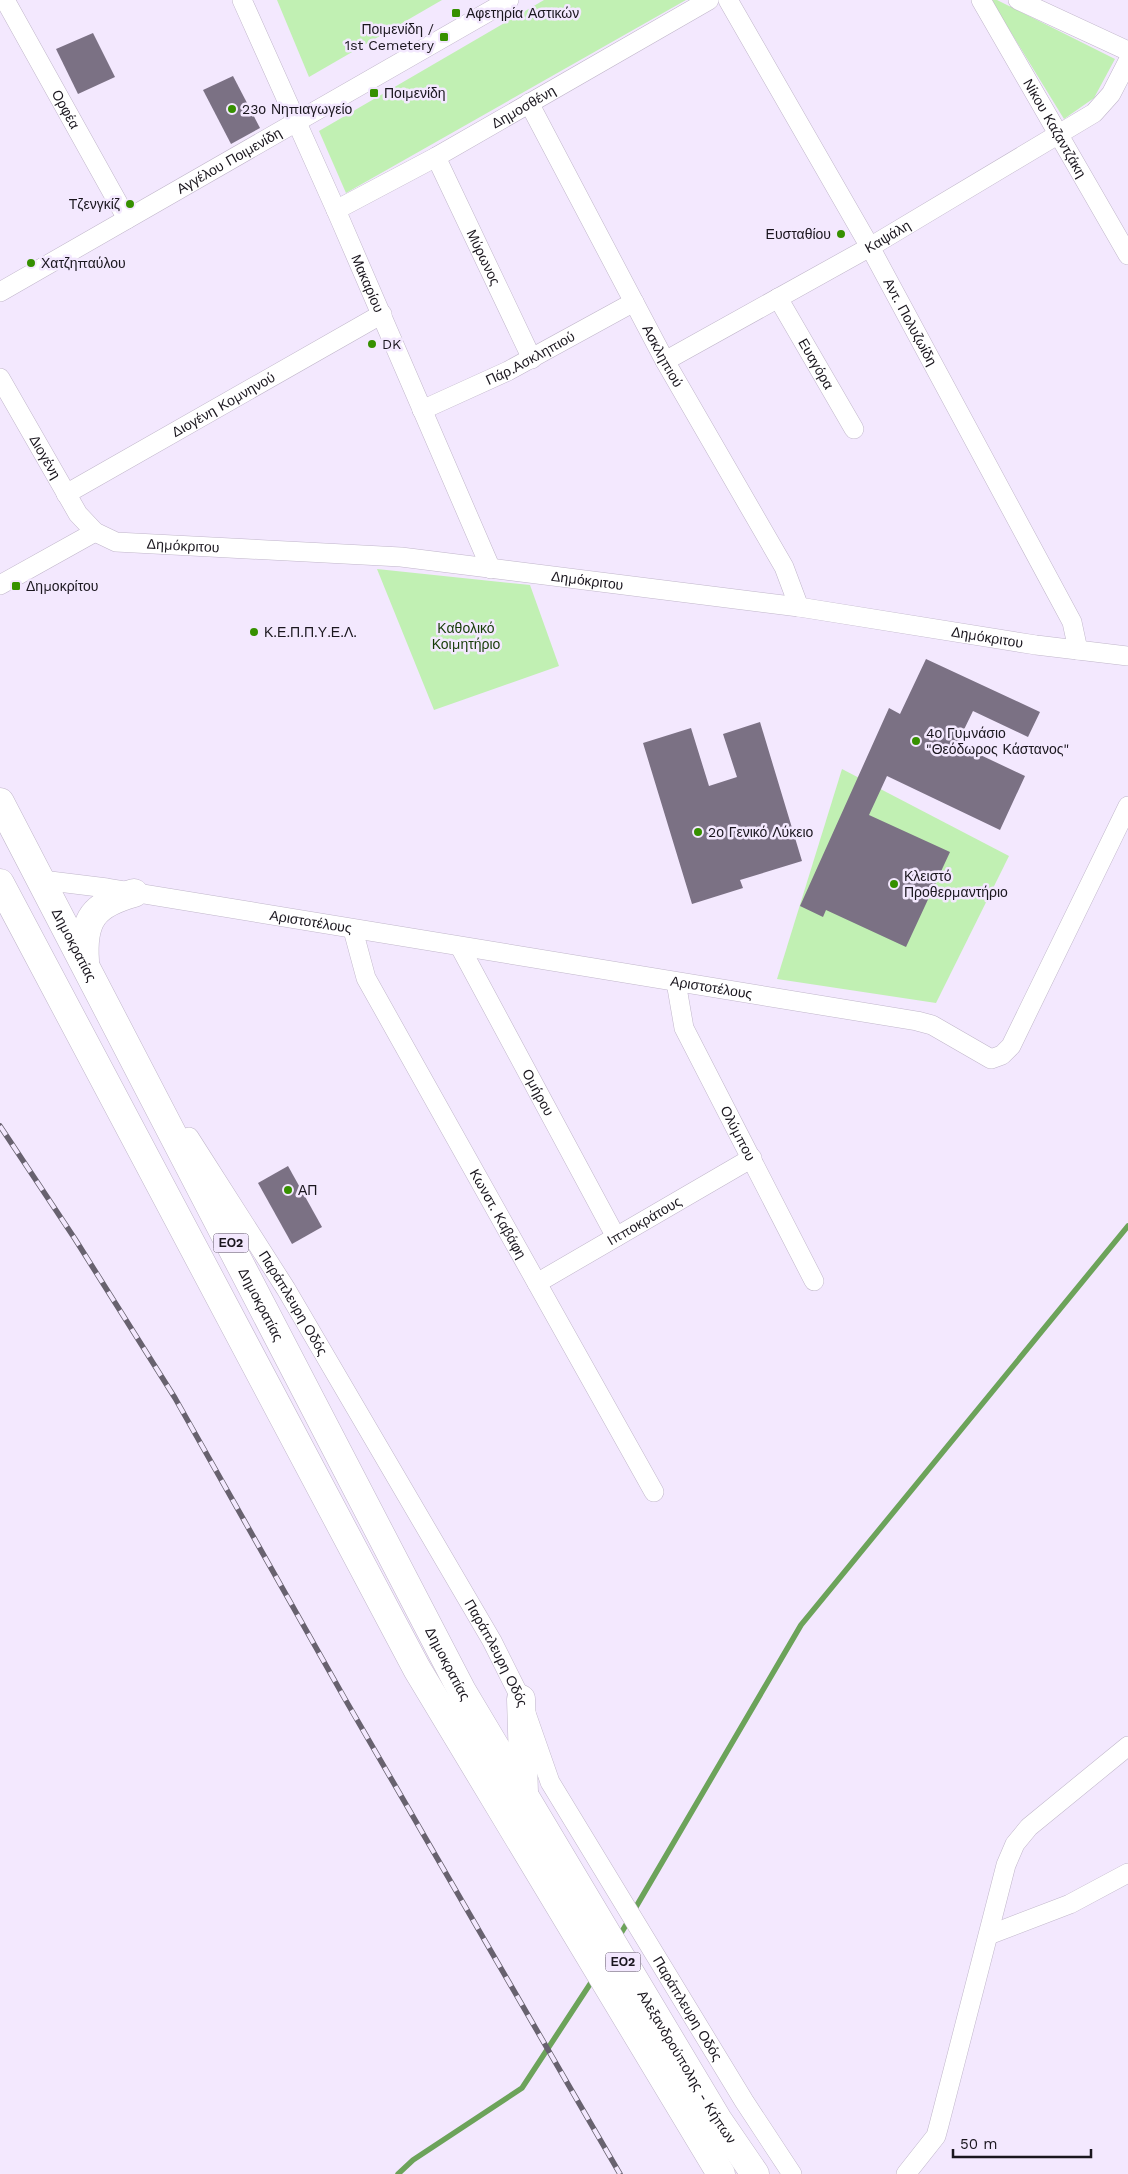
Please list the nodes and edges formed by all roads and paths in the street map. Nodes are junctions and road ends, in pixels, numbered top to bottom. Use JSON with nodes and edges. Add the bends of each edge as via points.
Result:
{"nodes":[{"id":1,"x":5,"y":0,"type":"edge"},
{"id":2,"x":242,"y":0,"type":"edge"},
{"id":3,"x":509,"y":0,"type":"edge"},
{"id":4,"x":709,"y":0,"type":"edge"},
{"id":5,"x":728,"y":0,"type":"edge"},
{"id":6,"x":981,"y":0,"type":"edge"},
{"id":7,"x":1018,"y":0,"type":"edge"},
{"id":8,"x":1128,"y":51,"type":"edge"},
{"id":9,"x":1128,"y":61,"type":"edge"},
{"id":10,"x":529,"y":103,"type":"junction"},
{"id":11,"x":296,"y":124,"type":"junction"},
{"id":12,"x":1060,"y":133,"type":"junction"},
{"id":13,"x":436,"y":157,"type":"junction"},
{"id":14,"x":336,"y":210,"type":"junction"},
{"id":15,"x":127,"y":219,"type":"junction"},
{"id":16,"x":870,"y":247,"type":"junction"},
{"id":17,"x":1128,"y":255,"type":"edge"},
{"id":18,"x":0,"y":292,"type":"edge"},
{"id":19,"x":778,"y":298,"type":"junction"},
{"id":20,"x":634,"y":302,"type":"junction"},
{"id":21,"x":382,"y":314,"type":"junction"},
{"id":22,"x":532,"y":359,"type":"junction"},
{"id":23,"x":665,"y":361,"type":"junction"},
{"id":24,"x":0,"y":378,"type":"edge"},
{"id":25,"x":422,"y":410,"type":"junction"},
{"id":26,"x":854,"y":430,"type":"dead end"},
{"id":27,"x":66,"y":494,"type":"junction"},
{"id":28,"x":95,"y":532,"type":"junction"},
{"id":29,"x":491,"y":569,"type":"junction"},
{"id":30,"x":0,"y":585,"type":"edge"},
{"id":31,"x":800,"y":608,"type":"junction"},
{"id":32,"x":1078,"y":650,"type":"junction"},
{"id":33,"x":1128,"y":656,"type":"edge"},
{"id":34,"x":0,"y":802,"type":"edge"},
{"id":35,"x":1128,"y":806,"type":"edge"},
{"id":36,"x":42,"y":880,"type":"junction"},
{"id":37,"x":0,"y":882,"type":"edge"},
{"id":38,"x":134,"y":893,"type":"junction"},
{"id":39,"x":353,"y":930,"type":"junction"},
{"id":40,"x":460,"y":947,"type":"junction"},
{"id":41,"x":85,"y":962,"type":"junction"},
{"id":42,"x":676,"y":982,"type":"junction"},
{"id":43,"x":142,"y":1071,"type":"junction"},
{"id":44,"x":190,"y":1137,"type":"joint"},
{"id":45,"x":752,"y":1158,"type":"junction"},
{"id":46,"x":616,"y":1237,"type":"junction"},
{"id":47,"x":814,"y":1281,"type":"dead end"},
{"id":48,"x":536,"y":1282,"type":"junction"},
{"id":49,"x":654,"y":1492,"type":"dead end"},
{"id":50,"x":521,"y":1698,"type":"junction"},
{"id":51,"x":1128,"y":1746,"type":"edge"},
{"id":52,"x":526,"y":1802,"type":"junction"},
{"id":53,"x":505,"y":1818,"type":"joint"},
{"id":54,"x":1128,"y":1873,"type":"edge"},
{"id":55,"x":989,"y":1936,"type":"junction"},
{"id":56,"x":707,"y":2126,"type":"junction"},
{"id":57,"x":721,"y":2174,"type":"edge"},
{"id":58,"x":755,"y":2174,"type":"edge"},
{"id":59,"x":792,"y":2174,"type":"edge"},
{"id":60,"x":906,"y":2174,"type":"edge"}],
"edges":[{"from":1,"to":15,"type":"street","name":"Ορφέα"},
{"from":2,"to":11,"type":"street","name":"Μακαρίου"},
{"from":3,"to":11,"type":"street","name":"Αγγέλου Ποιμενίδη"},
{"from":4,"to":10,"type":"street","name":"Δημοσθένη"},
{"from":5,"to":16,"type":"street","name":"Αντ. Πολυζωίδη"},
{"from":6,"to":12,"type":"street","name":"Νίκου Καζαντζάκη"},
{"from":7,"to":8,"type":"street"},
{"from":9,"to":12,"type":"street","name":"Καψάλη","via":[[1104,104]]},
{"from":10,"to":13,"type":"street","name":"Δημοσθένη"},
{"from":10,"to":20,"type":"street","name":"Ασκληπιού"},
{"from":11,"to":14,"type":"street","name":"Μακαρίου"},
{"from":11,"to":15,"type":"street","name":"Αγγέλου Ποιμενίδη"},
{"from":12,"to":16,"type":"street","name":"Καψάλη"},
{"from":12,"to":17,"type":"street","name":"Νίκου Καζαντζάκη"},
{"from":13,"to":14,"type":"street","name":"Δημοσθένη"},
{"from":13,"to":22,"type":"street","name":"Μύρωνος"},
{"from":14,"to":21,"type":"street","name":"Μακαρίου"},
{"from":15,"to":18,"type":"street","name":"Αγγέλου Ποιμενίδη"},
{"from":16,"to":19,"type":"street","name":"Καψάλη"},
{"from":16,"to":32,"type":"street","name":"Αντ. Πολυζωίδη","via":[[1072,622]]},
{"from":19,"to":23,"type":"street","name":"Καψάλη"},
{"from":19,"to":26,"type":"street","name":"Ευαγόρα"},
{"from":20,"to":22,"type":"street","name":"Πάρ.Ασκληπιού"},
{"from":20,"to":23,"type":"street","name":"Ασκληπιού"},
{"from":21,"to":25,"type":"street","name":"Μακαρίου"},
{"from":21,"to":27,"type":"street","name":"Διογένη Κομνηνού"},
{"from":22,"to":25,"type":"street","name":"Πάρ.Ασκληπιού"},
{"from":23,"to":31,"type":"street","name":"Ασκληπιού","via":[[784,567]]},
{"from":24,"to":27,"type":"street","name":"Διογένη"},
{"from":25,"to":29,"type":"street","name":"Μακαρίου"},
{"from":27,"to":28,"type":"street","name":"Διογένη","via":[[82,520]]},
{"from":28,"to":29,"type":"street","name":"Δημόκριτου","via":[[124,543],[377,555]]},
{"from":28,"to":30,"type":"street"},
{"from":29,"to":31,"type":"street","name":"Δημόκριτου"},
{"from":31,"to":32,"type":"street","name":"Δημόκριτου"},
{"from":32,"to":33,"type":"street","name":"Δημόκριτου"},
{"from":34,"to":36,"type":"highway","name":"Δημοκρατίας","number":"ΕΟ2"},
{"from":35,"to":42,"type":"street","name":"Αριστοτέλους","via":[[1011,1046],[1002,1055],[990,1059],[932,1025]]},
{"from":36,"to":38,"type":"street","name":"Αριστοτέλους"},
{"from":36,"to":41,"type":"highway","name":"Δημοκρατίας","number":"ΕΟ2"},
{"from":37,"to":53,"type":"highway","name":"Δημοκρατίας","number":"ΕΟ2","via":[[417,1669]]},
{"from":38,"to":39,"type":"street","name":"Αριστοτέλους"},
{"from":38,"to":41,"type":"highway","via":[[106,903],[92,915],[85,933]]},
{"from":39,"to":40,"type":"street","name":"Αριστοτέλους"},
{"from":39,"to":48,"type":"street","name":"Κωνστ. Καβάφη","via":[[366,978]]},
{"from":40,"to":42,"type":"street","name":"Αριστοτέλους"},
{"from":40,"to":46,"type":"street","name":"Ομήρου"},
{"from":41,"to":43,"type":"highway","name":"Δημοκρατίας","number":"ΕΟ2"},
{"from":42,"to":45,"type":"street","name":"Ολύμπου","via":[[684,1028]]},
{"from":43,"to":44,"type":"highway"},
{"from":43,"to":52,"type":"highway","name":"Δημοκρατίας","number":"ΕΟ2","via":[[447,1662]]},
{"from":44,"to":50,"type":"street","name":"Παράπλευρη Οδός","via":[[291,1297],[492,1641]]},
{"from":45,"to":46,"type":"street","name":"Ιπποκράτους"},
{"from":45,"to":47,"type":"street","name":"Ολύμπου"},
{"from":46,"to":48,"type":"street","name":"Ιπποκράτους"},
{"from":48,"to":49,"type":"street","name":"Κωνστ. Καβάφη"},
{"from":50,"to":52,"type":"highway"},
{"from":50,"to":59,"type":"street","name":"Παράπλευρη Οδός","via":[[550,1782]]},
{"from":51,"to":55,"type":"street","via":[[1029,1827],[1015,1844],[1006,1865]]},
{"from":52,"to":56,"type":"highway","name":"Αλεξανδρούπολης - Κήπων","number":"ΕΟ2"},
{"from":53,"to":56,"type":"highway","name":"Αλεξανδρούπολης - Κήπων","number":"ΕΟ2"},
{"from":54,"to":55,"type":"street","via":[[1070,1904]]},
{"from":55,"to":60,"type":"street","via":[[940,2125],[936,2136]]},
{"from":56,"to":57,"type":"highway","name":"Αλεξανδρούπολης - Κήπων","number":"ΕΟ2"},
{"from":56,"to":58,"type":"highway","name":"Αλεξανδρούπολης - Κήπων","number":"ΕΟ2"}]}
